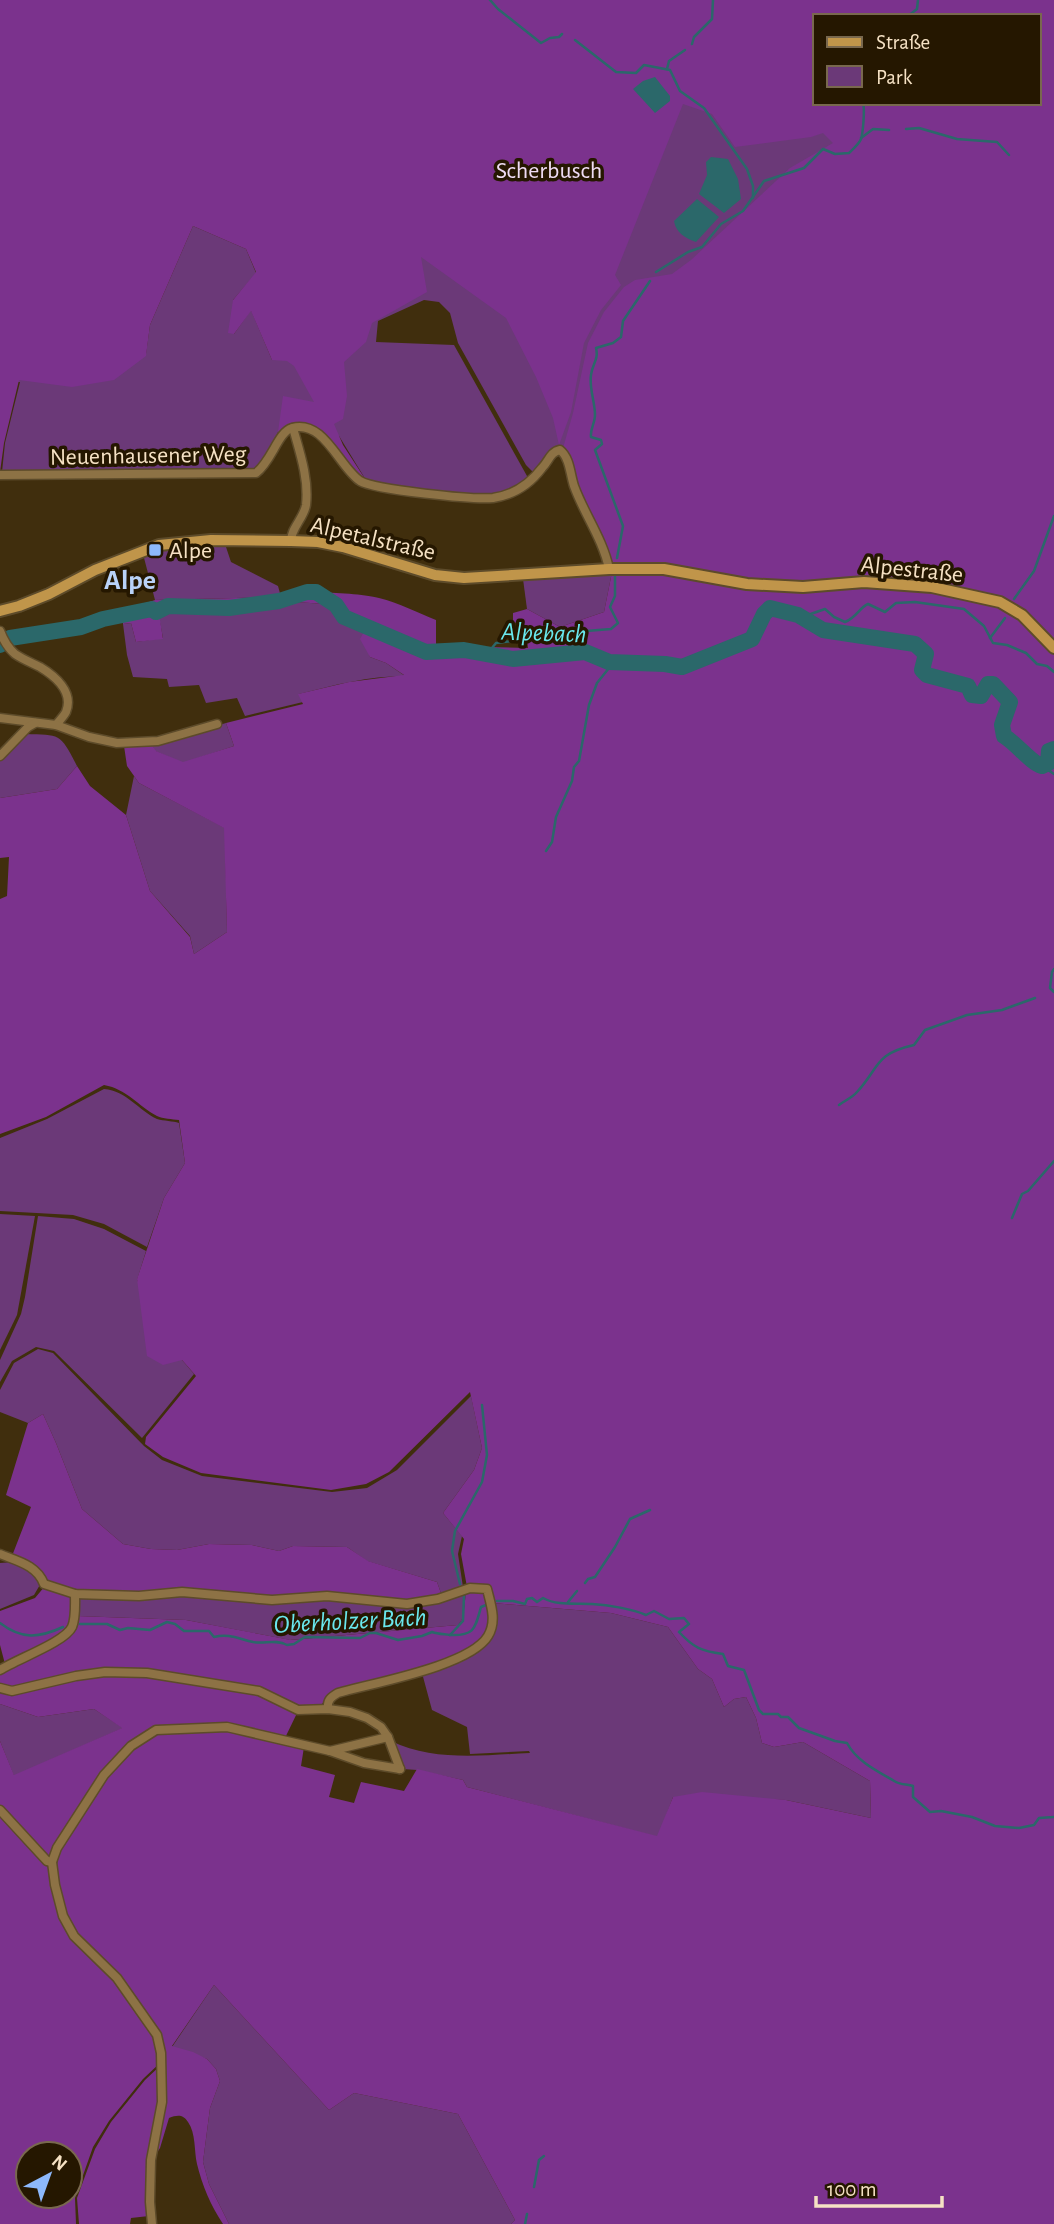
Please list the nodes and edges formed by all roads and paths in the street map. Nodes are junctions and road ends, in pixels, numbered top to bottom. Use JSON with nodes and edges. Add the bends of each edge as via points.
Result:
{"nodes":[{"id":1,"x":293,"y":428,"type":"junction"},
{"id":2,"x":1,"y":475,"type":"edge"},
{"id":3,"x":291,"y":541,"type":"junction"},
{"id":4,"x":609,"y":569,"type":"junction"},
{"id":5,"x":747,"y":584,"type":"joint"},
{"id":6,"x":0,"y":611,"type":"edge"},
{"id":7,"x":4,"y":639,"type":"edge"},
{"id":8,"x":1054,"y":648,"type":"edge"},
{"id":9,"x":0,"y":718,"type":"edge"},
{"id":10,"x":35,"y":723,"type":"junction"},
{"id":11,"x":217,"y":723,"type":"dead end"},
{"id":12,"x":55,"y":725,"type":"junction"},
{"id":13,"x":0,"y":757,"type":"edge"},
{"id":14,"x":0,"y":1554,"type":"edge"},
{"id":15,"x":75,"y":1594,"type":"junction"},
{"id":16,"x":0,"y":1670,"type":"edge"},
{"id":17,"x":0,"y":1688,"type":"edge"},
{"id":18,"x":328,"y":1706,"type":"junction"},
{"id":19,"x":388,"y":1737,"type":"junction"},
{"id":20,"x":330,"y":1751,"type":"junction"},
{"id":21,"x":0,"y":1810,"type":"edge"},
{"id":22,"x":52,"y":1862,"type":"junction"},
{"id":23,"x":152,"y":2224,"type":"edge"}],
"edges":[{"from":1,"to":2,"type":"street","name":"Neuenhausener Weg","via":[[282,434],[265,466],[256,473]]},
{"from":1,"to":3,"type":"street","via":[[306,474],[306,507]]},
{"from":1,"to":4,"type":"street","via":[[311,429],[368,486],[468,497],[512,493],[560,450]]},
{"from":3,"to":4,"type":"main road","name":"Alpetalstraße","via":[[343,547],[435,575],[464,578]]},
{"from":3,"to":6,"type":"main road","name":"Alpetalstraße","via":[[159,545]]},
{"from":4,"to":5,"type":"main road","name":"Alpetalstraße","via":[[679,570]]},
{"from":5,"to":8,"type":"main road","name":"Alpestraße","via":[[803,587],[864,582],[932,587],[1000,602],[1021,615]]},
{"from":7,"to":12,"type":"street","via":[[16,654],[60,681],[67,694],[66,712]]},
{"from":9,"to":10,"type":"street"},
{"from":10,"to":12,"type":"street"},
{"from":10,"to":13,"type":"street"},
{"from":11,"to":12,"type":"street","via":[[158,741],[117,743]]},
{"from":14,"to":15,"type":"street","via":[[31,1566],[44,1584]]},
{"from":15,"to":16,"type":"street","via":[[68,1634]]},
{"from":15,"to":18,"type":"street","via":[[182,1592],[407,1604],[438,1600],[470,1588],[487,1590],[494,1615],[488,1636],[476,1649],[438,1666],[338,1693]]},
{"from":17,"to":18,"type":"street","via":[[12,1691],[86,1674],[147,1673],[259,1691],[298,1710]]},
{"from":18,"to":19,"type":"street","via":[[367,1718]]},
{"from":19,"to":20,"type":"street"},
{"from":19,"to":20,"type":"street","via":[[400,1769]]},
{"from":20,"to":22,"type":"street","via":[[227,1727],[156,1730],[131,1746],[104,1775]]},
{"from":21,"to":22,"type":"street"},
{"from":22,"to":23,"type":"street","via":[[63,1916],[74,1936],[117,1978],[157,2035],[162,2102],[151,2160]]}]}
